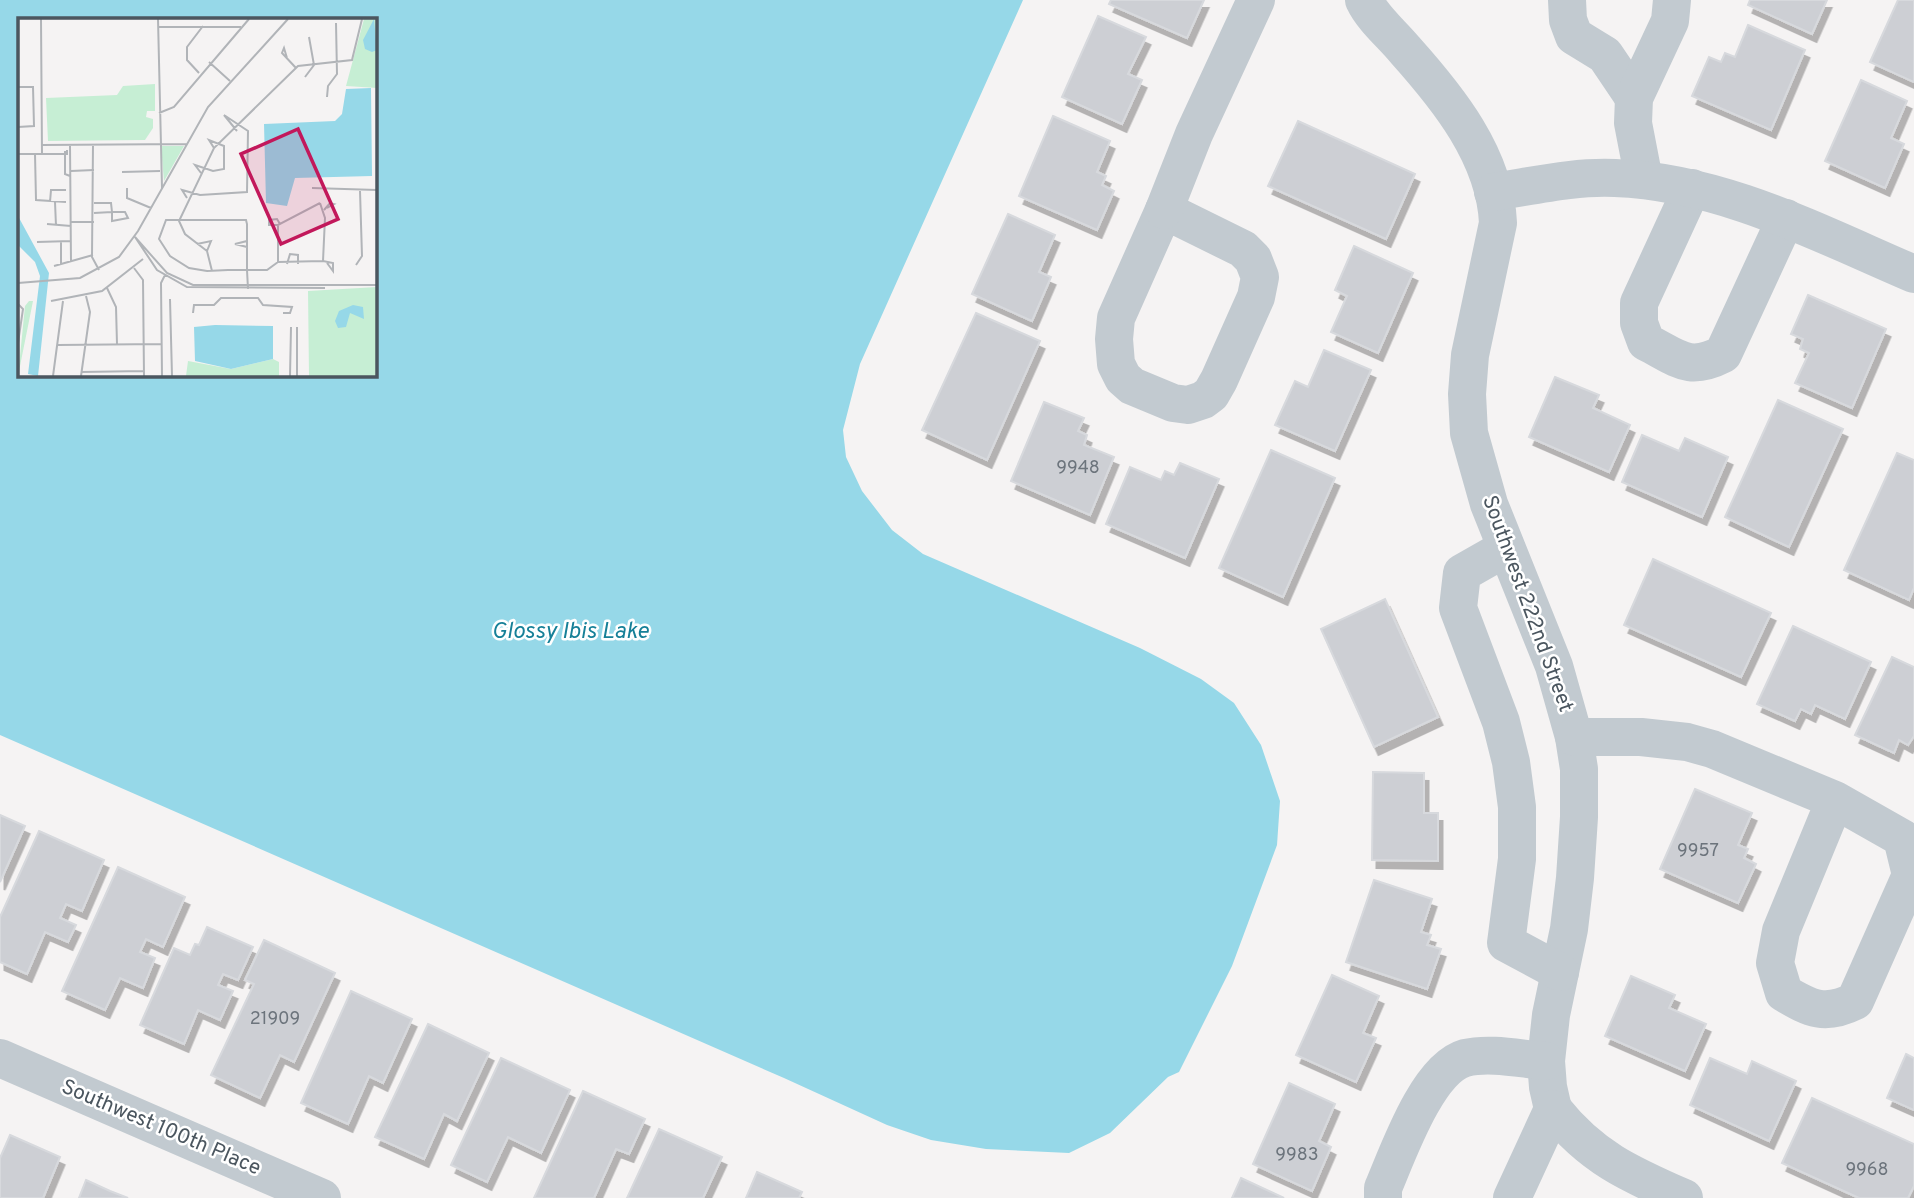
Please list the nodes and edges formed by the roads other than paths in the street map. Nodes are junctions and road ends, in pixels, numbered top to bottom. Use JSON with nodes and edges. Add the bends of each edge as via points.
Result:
{"nodes":[{"id":1,"x":1256,"y":0,"type":"edge"},
{"id":2,"x":1364,"y":0,"type":"edge"},
{"id":3,"x":1567,"y":0,"type":"edge"},
{"id":4,"x":1672,"y":0,"type":"edge"},
{"id":5,"x":1634,"y":98,"type":"junction"},
{"id":6,"x":1644,"y":180,"type":"junction"},
{"id":7,"x":1692,"y":188,"type":"junction"},
{"id":8,"x":1493,"y":192,"type":"junction"},
{"id":9,"x":1164,"y":210,"type":"junction"},
{"id":10,"x":1786,"y":218,"type":"junction"},
{"id":11,"x":1914,"y":274,"type":"edge"},
{"id":12,"x":1506,"y":548,"type":"junction"},
{"id":13,"x":1574,"y":737,"type":"junction"},
{"id":14,"x":1835,"y":800,"type":"junction"},
{"id":15,"x":1560,"y":972,"type":"junction"},
{"id":16,"x":0,"y":1058,"type":"edge"},
{"id":17,"x":1546,"y":1060,"type":"junction"},
{"id":18,"x":1553,"y":1109,"type":"junction"},
{"id":19,"x":322,"y":1198,"type":"edge"},
{"id":20,"x":1383,"y":1198,"type":"edge"},
{"id":21,"x":1512,"y":1198,"type":"edge"},
{"id":22,"x":1684,"y":1198,"type":"edge"}],
"edges":[{"from":1,"to":9,"type":"street"},
{"from":2,"to":8,"type":"street","name":"Southwest 222nd Street","via":[[1459,116],[1481,156]]},
{"from":3,"to":5,"type":"street","via":[[1574,36],[1605,55]]},
{"from":4,"to":5,"type":"street","via":[[1670,21]]},
{"from":5,"to":6,"type":"street","via":[[1633,123]]},
{"from":6,"to":7,"type":"street"},
{"from":6,"to":8,"type":"street","via":[[1577,180]]},
{"from":7,"to":10,"type":"street"},
{"from":7,"to":10,"type":"street","via":[[1639,303],[1639,323],[1646,342],[1689,364],[1707,363],[1723,354]]},
{"from":8,"to":12,"type":"street","name":"Southwest 222nd Street","via":[[1498,223],[1470,355],[1467,394],[1469,433],[1478,471]]},
{"from":9,"to":9,"type":"street","via":[[1116,318],[1116,364],[1132,386],[1188,405],[1211,394],[1219,380],[1256,297],[1260,277],[1254,259],[1243,249]]},
{"from":10,"to":11,"type":"street"},
{"from":12,"to":13,"type":"street","name":"Southwest 222nd Street","via":[[1554,666]]},
{"from":12,"to":15,"type":"street","via":[[1462,573],[1458,607],[1511,762],[1517,859],[1506,943]]},
{"from":13,"to":14,"type":"street","via":[[1687,742]]},
{"from":13,"to":15,"type":"street","name":"Southwest 222nd Street","via":[[1579,817],[1569,929]]},
{"from":14,"to":14,"type":"street","via":[[1781,931],[1775,963],[1784,993],[1803,1004],[1837,1010],[1855,1001],[1911,875],[1902,838]]},
{"from":15,"to":17,"type":"street","name":"Southwest 222nd Street"},
{"from":16,"to":19,"type":"street","name":"Southwest 100th Place"},
{"from":17,"to":18,"type":"street","name":"Southwest 222nd Street"},
{"from":17,"to":20,"type":"street","via":[[1485,1056],[1448,1067],[1433,1082],[1421,1105],[1383,1188]]},
{"from":18,"to":21,"type":"street"},
{"from":18,"to":22,"type":"street","via":[[1606,1160]]}]}
